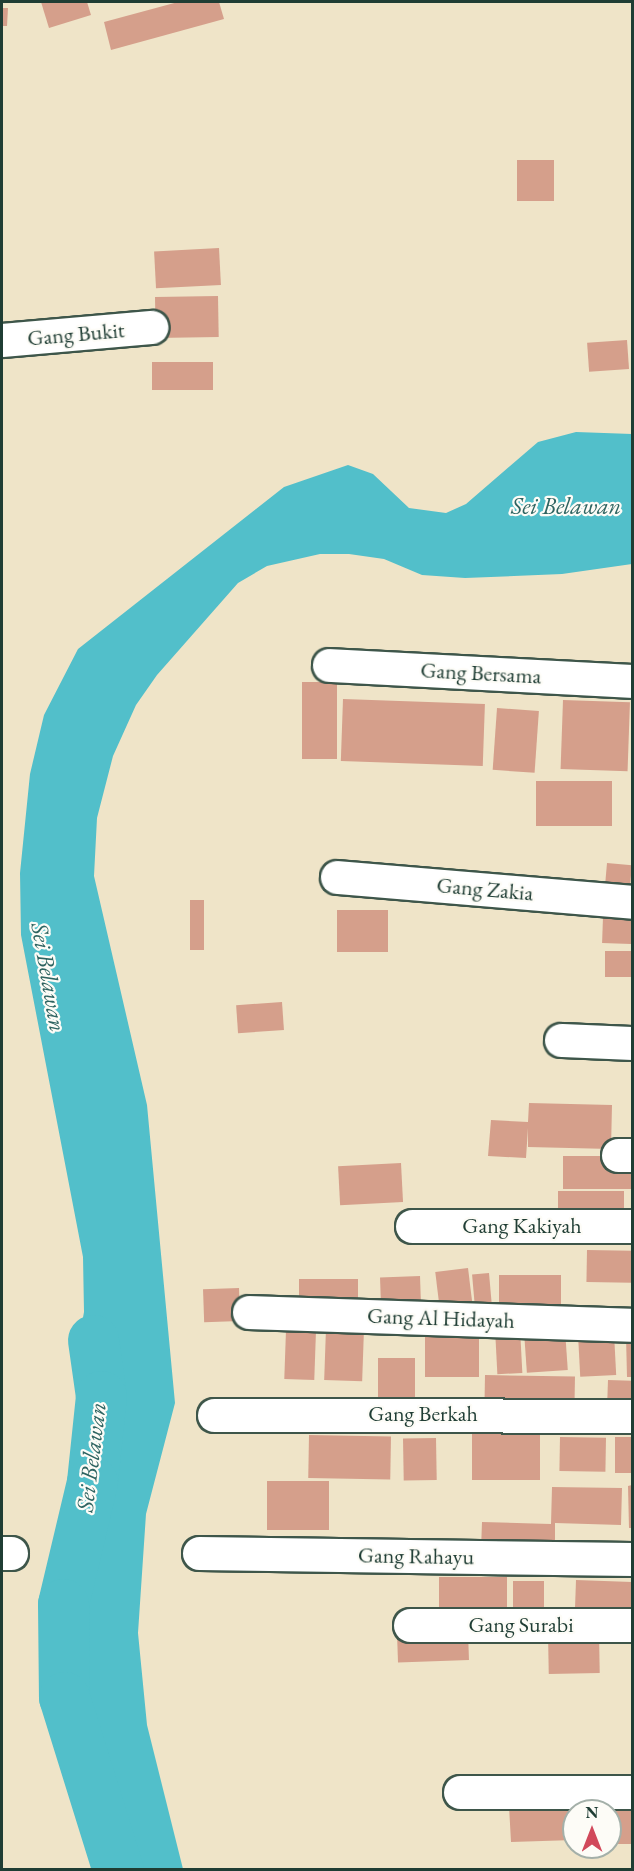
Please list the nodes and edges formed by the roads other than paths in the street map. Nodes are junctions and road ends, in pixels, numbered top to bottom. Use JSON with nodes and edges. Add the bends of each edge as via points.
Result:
{"nodes":[{"id":1,"x":151,"y":327,"type":"dead end"},
{"id":2,"x":2,"y":340,"type":"edge"},
{"id":3,"x":329,"y":665,"type":"dead end"},
{"id":4,"x":633,"y":681,"type":"edge"},
{"id":5,"x":337,"y":877,"type":"dead end"},
{"id":6,"x":633,"y":902,"type":"edge"},
{"id":7,"x":561,"y":1040,"type":"dead end"},
{"id":8,"x":633,"y":1043,"type":"edge"},
{"id":9,"x":412,"y":1226,"type":"dead end"},
{"id":10,"x":633,"y":1226,"type":"edge"},
{"id":11,"x":249,"y":1312,"type":"dead end"},
{"id":12,"x":633,"y":1325,"type":"edge"},
{"id":13,"x":214,"y":1415,"type":"dead end"},
{"id":14,"x":633,"y":1416,"type":"edge"},
{"id":15,"x":199,"y":1553,"type":"dead end"},
{"id":16,"x":633,"y":1559,"type":"edge"},
{"id":17,"x":410,"y":1625,"type":"dead end"},
{"id":18,"x":633,"y":1625,"type":"edge"},
{"id":19,"x":460,"y":1792,"type":"dead end"},
{"id":20,"x":633,"y":1792,"type":"edge"}],
"edges":[{"from":1,"to":2,"type":"street","name":"Gang Bukit"},
{"from":3,"to":4,"type":"street","name":"Gang Bersama"},
{"from":5,"to":6,"type":"street","name":"Gang Zakia"},
{"from":7,"to":8,"type":"street"},
{"from":9,"to":10,"type":"street","name":"Gang Kakiyah"},
{"from":11,"to":12,"type":"street","name":"Gang Al Hidayah"},
{"from":13,"to":14,"type":"street","name":"Gang Berkah"},
{"from":15,"to":16,"type":"street","name":"Gang Rahayu"},
{"from":17,"to":18,"type":"street","name":"Gang Surabi"},
{"from":19,"to":20,"type":"street"}]}
